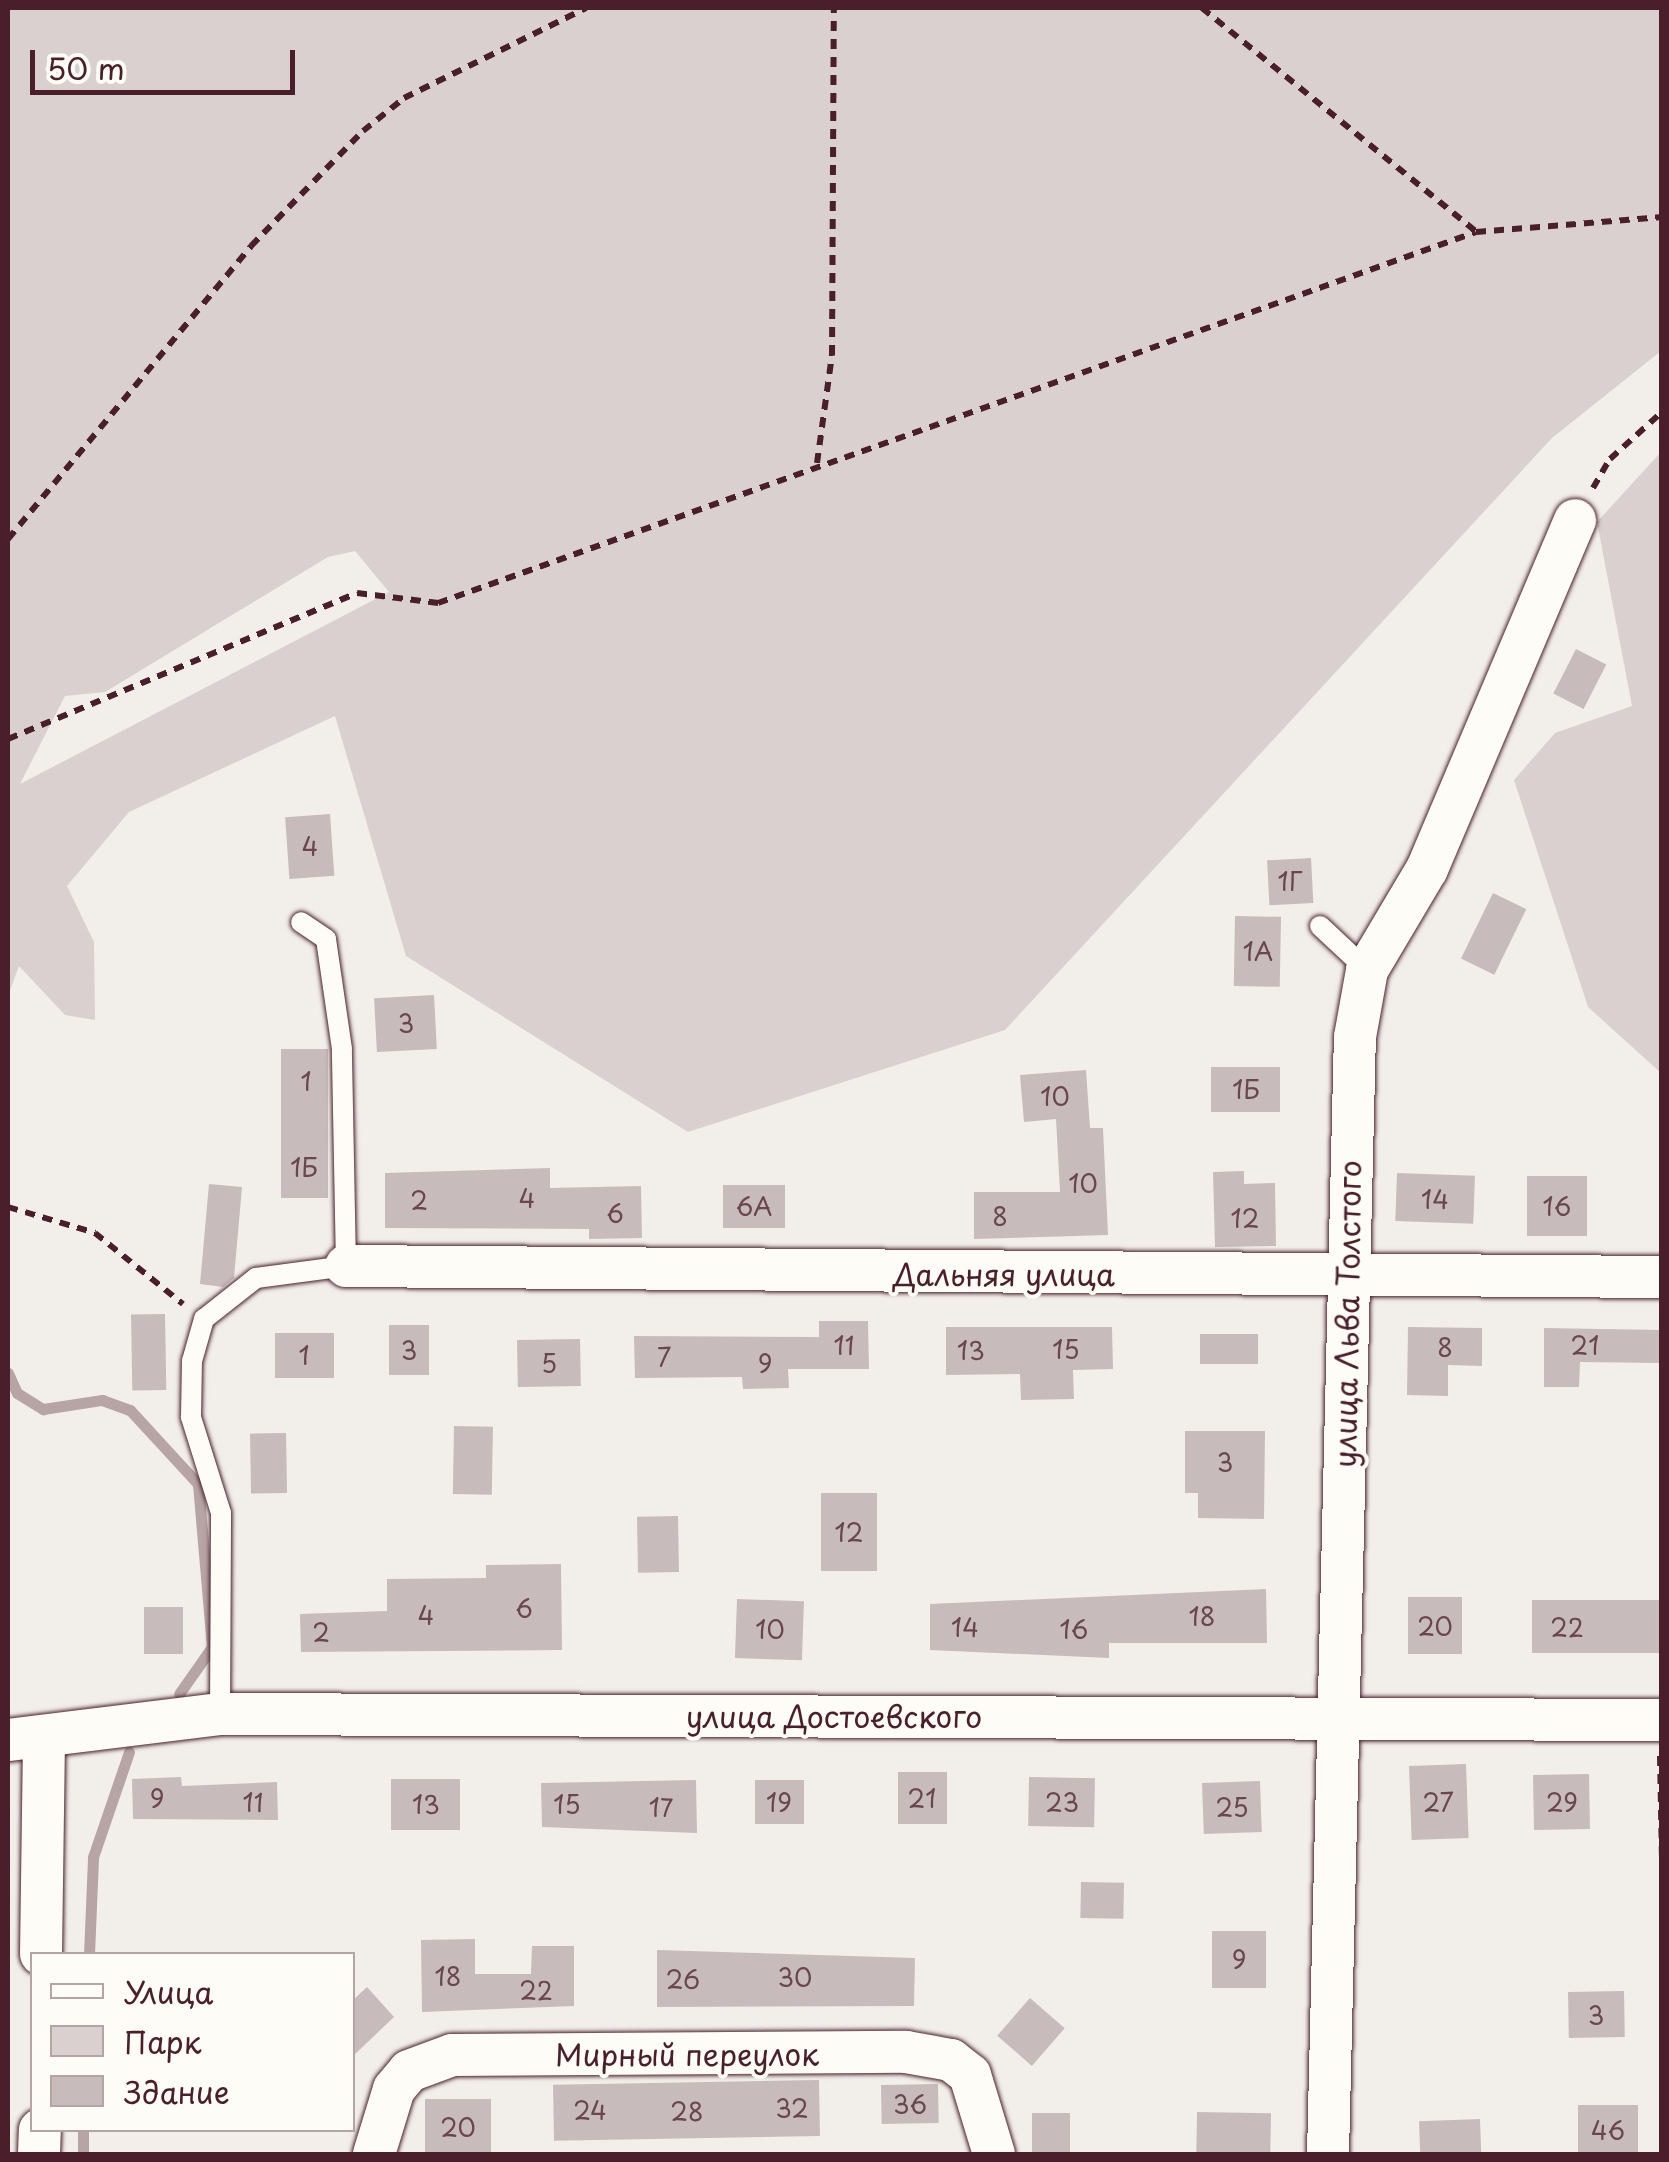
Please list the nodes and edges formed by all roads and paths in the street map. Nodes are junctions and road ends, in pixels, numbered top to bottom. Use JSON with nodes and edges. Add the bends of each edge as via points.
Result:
{"nodes":[{"id":1,"x":586,"y":8,"type":"edge"},
{"id":2,"x":834,"y":8,"type":"edge"},
{"id":3,"x":1202,"y":8,"type":"edge"},
{"id":4,"x":1662,"y":217,"type":"edge"},
{"id":5,"x":1476,"y":232,"type":"junction"},
{"id":6,"x":1662,"y":412,"type":"edge"},
{"id":7,"x":817,"y":463,"type":"junction"},
{"id":8,"x":1575,"y":520,"type":"joint"},
{"id":9,"x":8,"y":539,"type":"edge"},
{"id":10,"x":8,"y":740,"type":"edge"},
{"id":11,"x":301,"y":922,"type":"dead end"},
{"id":12,"x":1320,"y":926,"type":"dead end"},
{"id":13,"x":1368,"y":970,"type":"junction"},
{"id":14,"x":8,"y":1207,"type":"edge"},
{"id":15,"x":346,"y":1266,"type":"junction"},
{"id":16,"x":1346,"y":1273,"type":"junction"},
{"id":17,"x":1662,"y":1277,"type":"edge"},
{"id":18,"x":204,"y":1319,"type":"junction"},
{"id":19,"x":220,"y":1714,"type":"junction"},
{"id":20,"x":1338,"y":1718,"type":"junction"},
{"id":21,"x":1661,"y":1720,"type":"edge"},
{"id":22,"x":26,"y":1739,"type":"edge"},
{"id":23,"x":1662,"y":1862,"type":"edge"},
{"id":24,"x":41,"y":1952,"type":"edge"},
{"id":25,"x":374,"y":2154,"type":"edge"},
{"id":26,"x":994,"y":2154,"type":"edge"},
{"id":27,"x":1328,"y":2154,"type":"edge"}],
"edges":[{"from":1,"to":9,"type":"path","via":[[404,98],[252,246]]},
{"from":2,"to":7,"type":"path","via":[[832,355]]},
{"from":3,"to":5,"type":"path"},
{"from":4,"to":5,"type":"path"},
{"from":5,"to":7,"type":"path"},
{"from":6,"to":8,"type":"path","via":[[1610,459]]},
{"from":7,"to":10,"type":"path","via":[[438,604],[358,593]]},
{"from":8,"to":13,"type":"street","name":"улица Льва Толстого","via":[[1428,869]]},
{"from":11,"to":15,"type":"lane","via":[[326,939],[342,1049]]},
{"from":12,"to":13,"type":"lane"},
{"from":13,"to":16,"type":"street","name":"улица Льва Толстого","via":[[1354,1038]]},
{"from":14,"to":18,"type":"path","via":[[95,1233]]},
{"from":15,"to":16,"type":"street","name":"Дальняя улица"},
{"from":15,"to":18,"type":"lane","via":[[256,1278]]},
{"from":16,"to":17,"type":"street","name":"Дальняя улица"},
{"from":16,"to":20,"type":"street","name":"улица Льва Толстого"},
{"from":18,"to":19,"type":"lane","via":[[191,1418],[221,1513]]},
{"from":19,"to":20,"type":"street","name":"улица Достоевского"},
{"from":19,"to":22,"type":"street","name":"улица Достоевского"},
{"from":20,"to":21,"type":"street","name":"улица Достоевского"},
{"from":20,"to":27,"type":"street","name":"улица Льва Толстого"},
{"from":21,"to":23,"type":"path"},
{"from":22,"to":24,"type":"street"},
{"from":25,"to":26,"type":"street","name":"Мирный переулок","via":[[394,2089],[429,2060],[452,2055],[886,2052],[929,2052],[970,2075]]}]}
